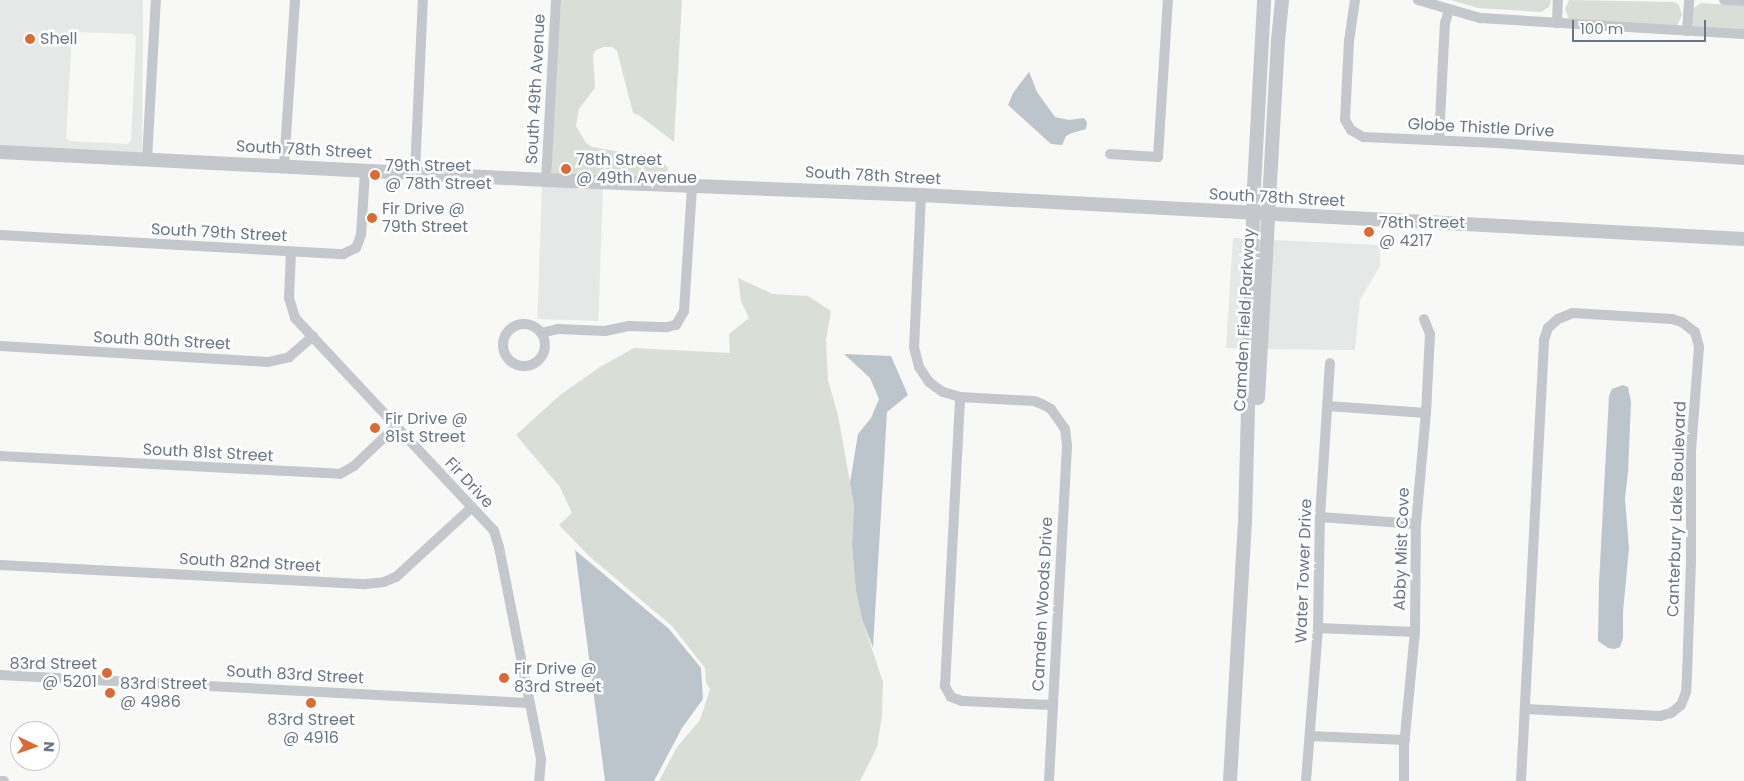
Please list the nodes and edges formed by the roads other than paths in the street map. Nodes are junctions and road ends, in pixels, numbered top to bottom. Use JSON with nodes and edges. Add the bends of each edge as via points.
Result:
{"nodes":[{"id":1,"x":156,"y":0,"type":"edge"},
{"id":2,"x":295,"y":0,"type":"edge"},
{"id":3,"x":423,"y":0,"type":"edge"},
{"id":4,"x":556,"y":0,"type":"edge"},
{"id":5,"x":1168,"y":0,"type":"edge"},
{"id":6,"x":1264,"y":0,"type":"edge"},
{"id":7,"x":1282,"y":0,"type":"edge"},
{"id":8,"x":1355,"y":0,"type":"edge"},
{"id":9,"x":1418,"y":0,"type":"edge"},
{"id":10,"x":1558,"y":0,"type":"edge"},
{"id":11,"x":1688,"y":0,"type":"edge"},
{"id":12,"x":1724,"y":0,"type":"edge"},
{"id":13,"x":1744,"y":1,"type":"edge"},
{"id":14,"x":1449,"y":11,"type":"junction"},
{"id":15,"x":1556,"y":23,"type":"junction"},
{"id":16,"x":1687,"y":31,"type":"junction"},
{"id":17,"x":1744,"y":34,"type":"edge"},
{"id":18,"x":1439,"y":140,"type":"junction"},
{"id":19,"x":0,"y":152,"type":"edge"},
{"id":20,"x":1110,"y":154,"type":"dead end"},
{"id":21,"x":147,"y":159,"type":"junction"},
{"id":22,"x":1744,"y":160,"type":"edge"},
{"id":23,"x":284,"y":166,"type":"junction"},
{"id":24,"x":365,"y":171,"type":"junction"},
{"id":25,"x":414,"y":173,"type":"junction"},
{"id":26,"x":546,"y":180,"type":"junction"},
{"id":27,"x":692,"y":186,"type":"junction"},
{"id":28,"x":920,"y":196,"type":"junction"},
{"id":29,"x":1253,"y":214,"type":"junction"},
{"id":30,"x":1268,"y":215,"type":"junction"},
{"id":31,"x":0,"y":236,"type":"edge"},
{"id":32,"x":1744,"y":239,"type":"edge"},
{"id":33,"x":291,"y":252,"type":"junction"},
{"id":34,"x":1424,"y":319,"type":"dead end"},
{"id":35,"x":541,"y":333,"type":"junction"},
{"id":36,"x":313,"y":336,"type":"junction"},
{"id":37,"x":0,"y":346,"type":"edge"},
{"id":38,"x":1330,"y":363,"type":"dead end"},
{"id":39,"x":960,"y":397,"type":"junction"},
{"id":40,"x":1328,"y":406,"type":"junction"},
{"id":41,"x":1426,"y":413,"type":"junction"},
{"id":42,"x":396,"y":426,"type":"junction"},
{"id":43,"x":0,"y":456,"type":"edge"},
{"id":44,"x":471,"y":508,"type":"junction"},
{"id":45,"x":1320,"y":517,"type":"junction"},
{"id":46,"x":1245,"y":523,"type":"junction"},
{"id":47,"x":1416,"y":524,"type":"junction"},
{"id":48,"x":0,"y":565,"type":"edge"},
{"id":49,"x":1318,"y":628,"type":"junction"},
{"id":50,"x":1415,"y":632,"type":"junction"},
{"id":51,"x":0,"y":674,"type":"edge"},
{"id":52,"x":529,"y":703,"type":"junction"},
{"id":53,"x":1053,"y":705,"type":"junction"},
{"id":54,"x":1526,"y":709,"type":"junction"},
{"id":55,"x":1310,"y":736,"type":"junction"},
{"id":56,"x":1405,"y":740,"type":"junction"},
{"id":57,"x":0,"y":781,"type":"edge"},
{"id":58,"x":4,"y":781,"type":"edge"},
{"id":59,"x":539,"y":781,"type":"edge"},
{"id":60,"x":1049,"y":781,"type":"edge"},
{"id":61,"x":1230,"y":781,"type":"edge"},
{"id":62,"x":1306,"y":781,"type":"edge"},
{"id":63,"x":1404,"y":781,"type":"edge"},
{"id":64,"x":1521,"y":781,"type":"edge"}],
"edges":[{"from":1,"to":21,"type":"street"},
{"from":2,"to":23,"type":"street"},
{"from":3,"to":25,"type":"street"},
{"from":4,"to":26,"type":"street","name":"South 49th Avenue"},
{"from":5,"to":20,"type":"street","via":[[1158,157]]},
{"from":6,"to":29,"type":"street","name":"Camden Field Parkway"},
{"from":7,"to":30,"type":"street","name":"Camden Field Parkway"},
{"from":8,"to":18,"type":"street","name":"Globe Thistle Drive","via":[[1349,41],[1345,120],[1351,130],[1364,137]]},
{"from":9,"to":14,"type":"street"},
{"from":10,"to":15,"type":"street"},
{"from":11,"to":16,"type":"street"},
{"from":12,"to":13,"type":"street"},
{"from":14,"to":15,"type":"street","via":[[1480,18]]},
{"from":14,"to":18,"type":"street","via":[[1445,23]]},
{"from":15,"to":16,"type":"street"},
{"from":16,"to":17,"type":"street"},
{"from":18,"to":22,"type":"street","name":"Globe Thistle Drive"},
{"from":19,"to":21,"type":"street","name":"South 78th Street"},
{"from":21,"to":23,"type":"street","name":"South 78th Street"},
{"from":23,"to":24,"type":"street","name":"South 78th Street"},
{"from":24,"to":25,"type":"street","name":"South 78th Street"},
{"from":24,"to":33,"type":"street","name":"South 79th Street","via":[[362,235],[356,248],[343,254]]},
{"from":25,"to":26,"type":"street","name":"South 78th Street"},
{"from":26,"to":27,"type":"street","name":"South 78th Street"},
{"from":27,"to":28,"type":"street","name":"South 78th Street"},
{"from":27,"to":35,"type":"street","via":[[684,312],[676,325],[667,328],[629,326],[605,331],[559,329]]},
{"from":28,"to":29,"type":"street","name":"South 78th Street"},
{"from":28,"to":39,"type":"street","name":"Camden Woods Drive","via":[[914,347],[919,367],[929,382],[943,392]]},
{"from":29,"to":30,"type":"street","name":"South 78th Street"},
{"from":29,"to":46,"type":"street","name":"Camden Field Parkway"},
{"from":30,"to":32,"type":"street","name":"South 78th Street"},
{"from":30,"to":46,"type":"street","name":"Camden Field Parkway","via":[[1256,425]]},
{"from":31,"to":33,"type":"street","name":"South 79th Street"},
{"from":33,"to":36,"type":"street","name":"Fir Drive","via":[[289,298],[295,318]]},
{"from":34,"to":41,"type":"street","name":"Abby Mist Cove","via":[[1430,334]]},
{"from":35,"to":35,"type":"street","via":[[544,352],[535,363],[522,366],[510,360],[504,341],[511,330],[523,324]]},
{"from":36,"to":37,"type":"street","name":"South 80th Street","via":[[289,357],[268,362]]},
{"from":36,"to":42,"type":"street","name":"Fir Drive"},
{"from":38,"to":40,"type":"street","name":"Water Tower Drive"},
{"from":39,"to":53,"type":"street","name":"Camden Woods Drive","via":[[1042,404],[1051,409],[1065,429],[1067,446]]},
{"from":39,"to":53,"type":"street","name":"Camden Woods Drive","via":[[945,686],[952,697],[962,701]]},
{"from":40,"to":41,"type":"street"},
{"from":40,"to":45,"type":"street","name":"Water Tower Drive"},
{"from":41,"to":47,"type":"street","name":"Abby Mist Cove"},
{"from":42,"to":43,"type":"street","name":"South 81st Street","via":[[354,466],[340,474]]},
{"from":42,"to":44,"type":"street","name":"Fir Drive"},
{"from":44,"to":48,"type":"street","name":"South 82nd Street","via":[[396,577],[384,582],[366,584]]},
{"from":44,"to":52,"type":"street","name":"Fir Drive","via":[[494,531],[500,547]]},
{"from":45,"to":47,"type":"street"},
{"from":45,"to":49,"type":"street","name":"Water Tower Drive"},
{"from":46,"to":61,"type":"street","name":"Camden Field Parkway"},
{"from":47,"to":50,"type":"street","name":"Abby Mist Cove"},
{"from":49,"to":50,"type":"street"},
{"from":49,"to":55,"type":"street","name":"Water Tower Drive"},
{"from":50,"to":56,"type":"street","name":"Abby Mist Cove"},
{"from":51,"to":52,"type":"street","name":"South 83rd Street"},
{"from":52,"to":59,"type":"street","name":"Fir Drive","via":[[541,760]]},
{"from":53,"to":60,"type":"street"},
{"from":54,"to":54,"type":"street","name":"Canterbury Lake Boulevard","via":[[1660,716],[1681,705],[1687,675],[1691,451],[1699,347],[1695,332],[1682,322],[1573,313],[1558,319],[1548,328],[1544,340]]},
{"from":54,"to":64,"type":"street","name":"Canterbury Lake Boulevard"},
{"from":55,"to":56,"type":"street"},
{"from":55,"to":62,"type":"street","name":"Water Tower Drive"},
{"from":56,"to":63,"type":"street","name":"Abby Mist Cove"},
{"from":57,"to":58,"type":"street"}]}
